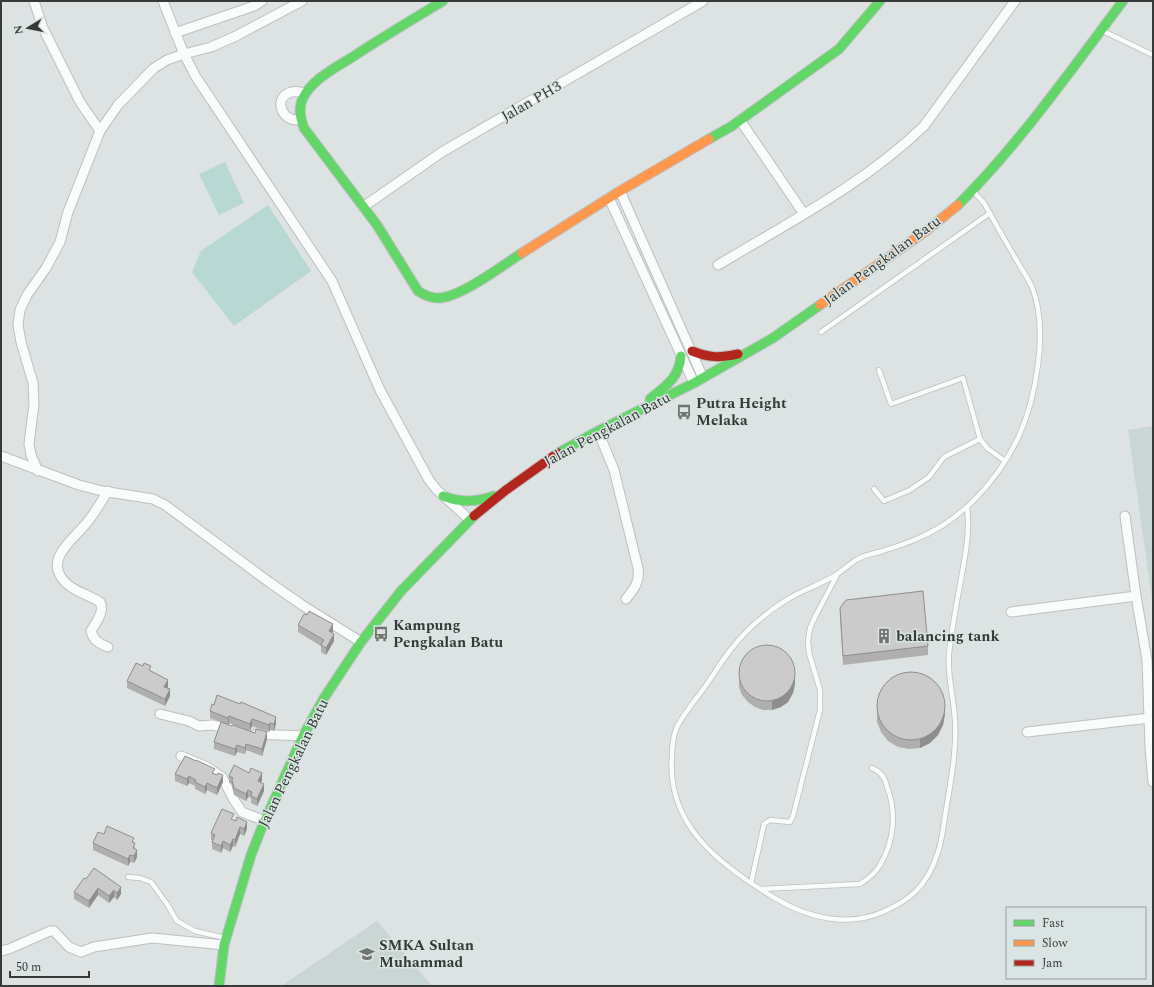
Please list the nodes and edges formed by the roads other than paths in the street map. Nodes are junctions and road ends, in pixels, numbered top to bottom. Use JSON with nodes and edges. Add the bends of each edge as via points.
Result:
{"nodes":[{"id":1,"x":34,"y":1,"type":"edge"},
{"id":2,"x":163,"y":1,"type":"edge"},
{"id":3,"x":302,"y":1,"type":"edge"},
{"id":4,"x":443,"y":1,"type":"edge"},
{"id":5,"x":703,"y":1,"type":"edge"},
{"id":6,"x":880,"y":1,"type":"edge"},
{"id":7,"x":1015,"y":1,"type":"edge"},
{"id":8,"x":1123,"y":1,"type":"edge"},
{"id":9,"x":256,"y":3,"type":"edge"},
{"id":10,"x":1101,"y":30,"type":"junction"},
{"id":11,"x":175,"y":33,"type":"junction"},
{"id":12,"x":184,"y":54,"type":"junction"},
{"id":13,"x":1153,"y":55,"type":"edge"},
{"id":14,"x":306,"y":93,"type":"junction"},
{"id":15,"x":301,"y":120,"type":"junction"},
{"id":16,"x":740,"y":120,"type":"junction"},
{"id":17,"x":100,"y":130,"type":"junction"},
{"id":18,"x":973,"y":190,"type":"junction"},
{"id":19,"x":620,"y":191,"type":"junction"},
{"id":20,"x":609,"y":198,"type":"junction"},
{"id":21,"x":363,"y":207,"type":"junction"},
{"id":22,"x":990,"y":213,"type":"junction"},
{"id":23,"x":804,"y":214,"type":"junction"},
{"id":24,"x":718,"y":265,"type":"dead end"},
{"id":25,"x":669,"y":301,"type":"junction"},
{"id":26,"x":658,"y":306,"type":"junction"},
{"id":27,"x":681,"y":329,"type":"junction"},
{"id":28,"x":820,"y":332,"type":"dead end"},
{"id":29,"x":671,"y":334,"type":"junction"},
{"id":30,"x":692,"y":351,"type":"junction"},
{"id":31,"x":752,"y":351,"type":"junction"},
{"id":32,"x":681,"y":356,"type":"junction"},
{"id":33,"x":879,"y":370,"type":"dead end"},
{"id":34,"x":703,"y":378,"type":"junction"},
{"id":35,"x":694,"y":383,"type":"junction"},
{"id":36,"x":631,"y":414,"type":"junction"},
{"id":37,"x":598,"y":430,"type":"junction"},
{"id":38,"x":980,"y":439,"type":"junction"},
{"id":39,"x":1,"y":456,"type":"edge"},
{"id":40,"x":1005,"y":461,"type":"junction"},
{"id":41,"x":38,"y":471,"type":"junction"},
{"id":42,"x":874,"y":489,"type":"dead end"},
{"id":43,"x":506,"y":490,"type":"junction"},
{"id":44,"x":108,"y":492,"type":"junction"},
{"id":45,"x":444,"y":496,"type":"junction"},
{"id":46,"x":967,"y":507,"type":"junction"},
{"id":47,"x":1125,"y":516,"type":"dead end"},
{"id":48,"x":470,"y":520,"type":"junction"},
{"id":49,"x":837,"y":575,"type":"junction"},
{"id":50,"x":1136,"y":596,"type":"junction"},
{"id":51,"x":626,"y":599,"type":"dead end"},
{"id":52,"x":1011,"y":612,"type":"dead end"},
{"id":53,"x":361,"y":642,"type":"junction"},
{"id":54,"x":108,"y":647,"type":"dead end"},
{"id":55,"x":160,"y":714,"type":"dead end"},
{"id":56,"x":1150,"y":718,"type":"junction"},
{"id":57,"x":239,"y":731,"type":"edge"},
{"id":58,"x":1027,"y":732,"type":"dead end"},
{"id":59,"x":250,"y":733,"type":"edge"},
{"id":60,"x":303,"y":736,"type":"junction"},
{"id":61,"x":181,"y":756,"type":"dead end"},
{"id":62,"x":872,"y":768,"type":"dead end"},
{"id":63,"x":1153,"y":782,"type":"edge"},
{"id":64,"x":265,"y":821,"type":"junction"},
{"id":65,"x":128,"y":877,"type":"dead end"},
{"id":66,"x":751,"y":883,"type":"junction"},
{"id":67,"x":760,"y":889,"type":"junction"},
{"id":68,"x":225,"y":942,"type":"junction"},
{"id":69,"x":1,"y":951,"type":"edge"},
{"id":70,"x":219,"y":986,"type":"edge"}],
"edges":[{"from":1,"to":17,"type":"street","via":[[43,28],[80,102]]},
{"from":2,"to":11,"type":"street"},
{"from":3,"to":12,"type":"street","via":[[234,37],[211,47]]},
{"from":4,"to":14,"type":"main road","via":[[328,72]]},
{"from":5,"to":21,"type":"street","name":"Jalan PH3","via":[[442,152]]},
{"from":6,"to":16,"type":"main road","via":[[839,49]]},
{"from":7,"to":23,"type":"street","via":[[924,126],[872,169]]},
{"from":8,"to":10,"type":"main road","name":"Jalan Pengkalan Batu"},
{"from":9,"to":11,"type":"street"},
{"from":10,"to":13,"type":"lane"},
{"from":10,"to":18,"type":"main road","name":"Jalan Pengkalan Batu","via":[[1046,103]]},
{"from":11,"to":12,"type":"street"},
{"from":12,"to":17,"type":"street","via":[[154,68],[118,106]]},
{"from":12,"to":45,"type":"street","via":[[196,77],[332,281],[380,390],[429,480]]},
{"from":14,"to":15,"type":"main road","via":[[300,108]]},
{"from":14,"to":15,"type":"street","via":[[288,93],[283,97],[281,104],[283,112],[291,119]]},
{"from":15,"to":21,"type":"main road","via":[[304,128]]},
{"from":16,"to":19,"type":"main road"},
{"from":16,"to":23,"type":"street"},
{"from":17,"to":41,"type":"street","via":[[68,212],[60,242],[20,310],[18,325],[21,342],[33,383],[34,404],[29,444]]},
{"from":18,"to":22,"type":"lane"},
{"from":18,"to":31,"type":"main road","name":"Jalan Pengkalan Batu","via":[[926,231]]},
{"from":19,"to":20,"type":"main road"},
{"from":19,"to":25,"type":"street"},
{"from":20,"to":21,"type":"main road","via":[[459,293],[436,299],[428,298],[418,291]]},
{"from":20,"to":26,"type":"street"},
{"from":22,"to":28,"type":"lane"},
{"from":22,"to":40,"type":"lane","via":[[1032,286],[1040,324],[1041,341],[1028,411],[1019,436]]},
{"from":23,"to":24,"type":"street"},
{"from":25,"to":26,"type":"street"},
{"from":25,"to":27,"type":"street"},
{"from":26,"to":29,"type":"street"},
{"from":27,"to":29,"type":"street"},
{"from":27,"to":30,"type":"street"},
{"from":29,"to":32,"type":"street"},
{"from":30,"to":31,"type":"main road","via":[[716,359]]},
{"from":30,"to":34,"type":"street"},
{"from":31,"to":34,"type":"main road","name":"Jalan Pengkalan Batu"},
{"from":32,"to":35,"type":"street"},
{"from":32,"to":36,"type":"main road","via":[[681,365],[673,380]]},
{"from":33,"to":38,"type":"lane","via":[[891,404],[963,378]]},
{"from":34,"to":35,"type":"main road","name":"Jalan Pengkalan Batu"},
{"from":35,"to":36,"type":"main road","name":"Jalan Pengkalan Batu"},
{"from":36,"to":37,"type":"main road","name":"Jalan Pengkalan Batu"},
{"from":37,"to":43,"type":"main road","name":"Jalan Pengkalan Batu","via":[[562,450]]},
{"from":37,"to":51,"type":"street","via":[[614,470],[638,568],[638,581]]},
{"from":38,"to":40,"type":"lane","via":[[987,448]]},
{"from":38,"to":42,"type":"lane","via":[[944,457],[929,477],[910,490],[884,501]]},
{"from":39,"to":41,"type":"street"},
{"from":40,"to":46,"type":"lane","via":[[993,480]]},
{"from":41,"to":44,"type":"street"},
{"from":43,"to":45,"type":"main road","via":[[486,499],[471,502]]},
{"from":43,"to":48,"type":"main road","name":"Jalan Pengkalan Batu"},
{"from":44,"to":53,"type":"street","via":[[153,499],[165,505],[269,582]]},
{"from":44,"to":54,"type":"street","via":[[84,527],[60,555],[57,564],[60,577],[66,583],[100,602],[101,612],[91,631],[96,642]]},
{"from":45,"to":48,"type":"street"},
{"from":46,"to":49,"type":"lane","via":[[920,538],[860,557]]},
{"from":46,"to":67,"type":"lane","via":[[968,530],[948,658],[956,738],[939,851],[930,871],[916,891],[901,903],[862,919],[816,917],[794,910]]},
{"from":47,"to":50,"type":"street"},
{"from":48,"to":53,"type":"main road","name":"Jalan Pengkalan Batu","via":[[401,591]]},
{"from":49,"to":66,"type":"lane","via":[[810,628],[809,653],[820,690],[820,710],[793,816],[790,822],[770,820],[764,824]]},
{"from":49,"to":66,"type":"lane","via":[[786,600],[746,632],[731,649],[678,726],[673,742],[670,770],[672,788],[684,819],[714,856]]},
{"from":50,"to":52,"type":"street"},
{"from":50,"to":56,"type":"street","via":[[1147,660]]},
{"from":53,"to":60,"type":"main road","name":"Jalan Pengkalan Batu","via":[[324,698]]},
{"from":55,"to":57,"type":"street","via":[[199,726],[212,725]]},
{"from":56,"to":58,"type":"street"},
{"from":56,"to":63,"type":"street"},
{"from":59,"to":60,"type":"street"},
{"from":60,"to":64,"type":"main road","name":"Jalan Pengkalan Batu"},
{"from":61,"to":64,"type":"street","via":[[222,777],[242,812]]},
{"from":62,"to":67,"type":"lane","via":[[880,772],[886,783],[894,811],[888,850],[880,866],[869,879],[860,884]]},
{"from":64,"to":68,"type":"main road","name":"Jalan Pengkalan Batu","via":[[249,862]]},
{"from":65,"to":68,"type":"lane","via":[[151,882],[177,921]]},
{"from":66,"to":67,"type":"lane"},
{"from":68,"to":69,"type":"street","via":[[152,938],[94,947],[81,952],[69,947],[54,931],[50,931]]},
{"from":68,"to":70,"type":"main road","name":"Jalan Pengkalan Batu"}]}
